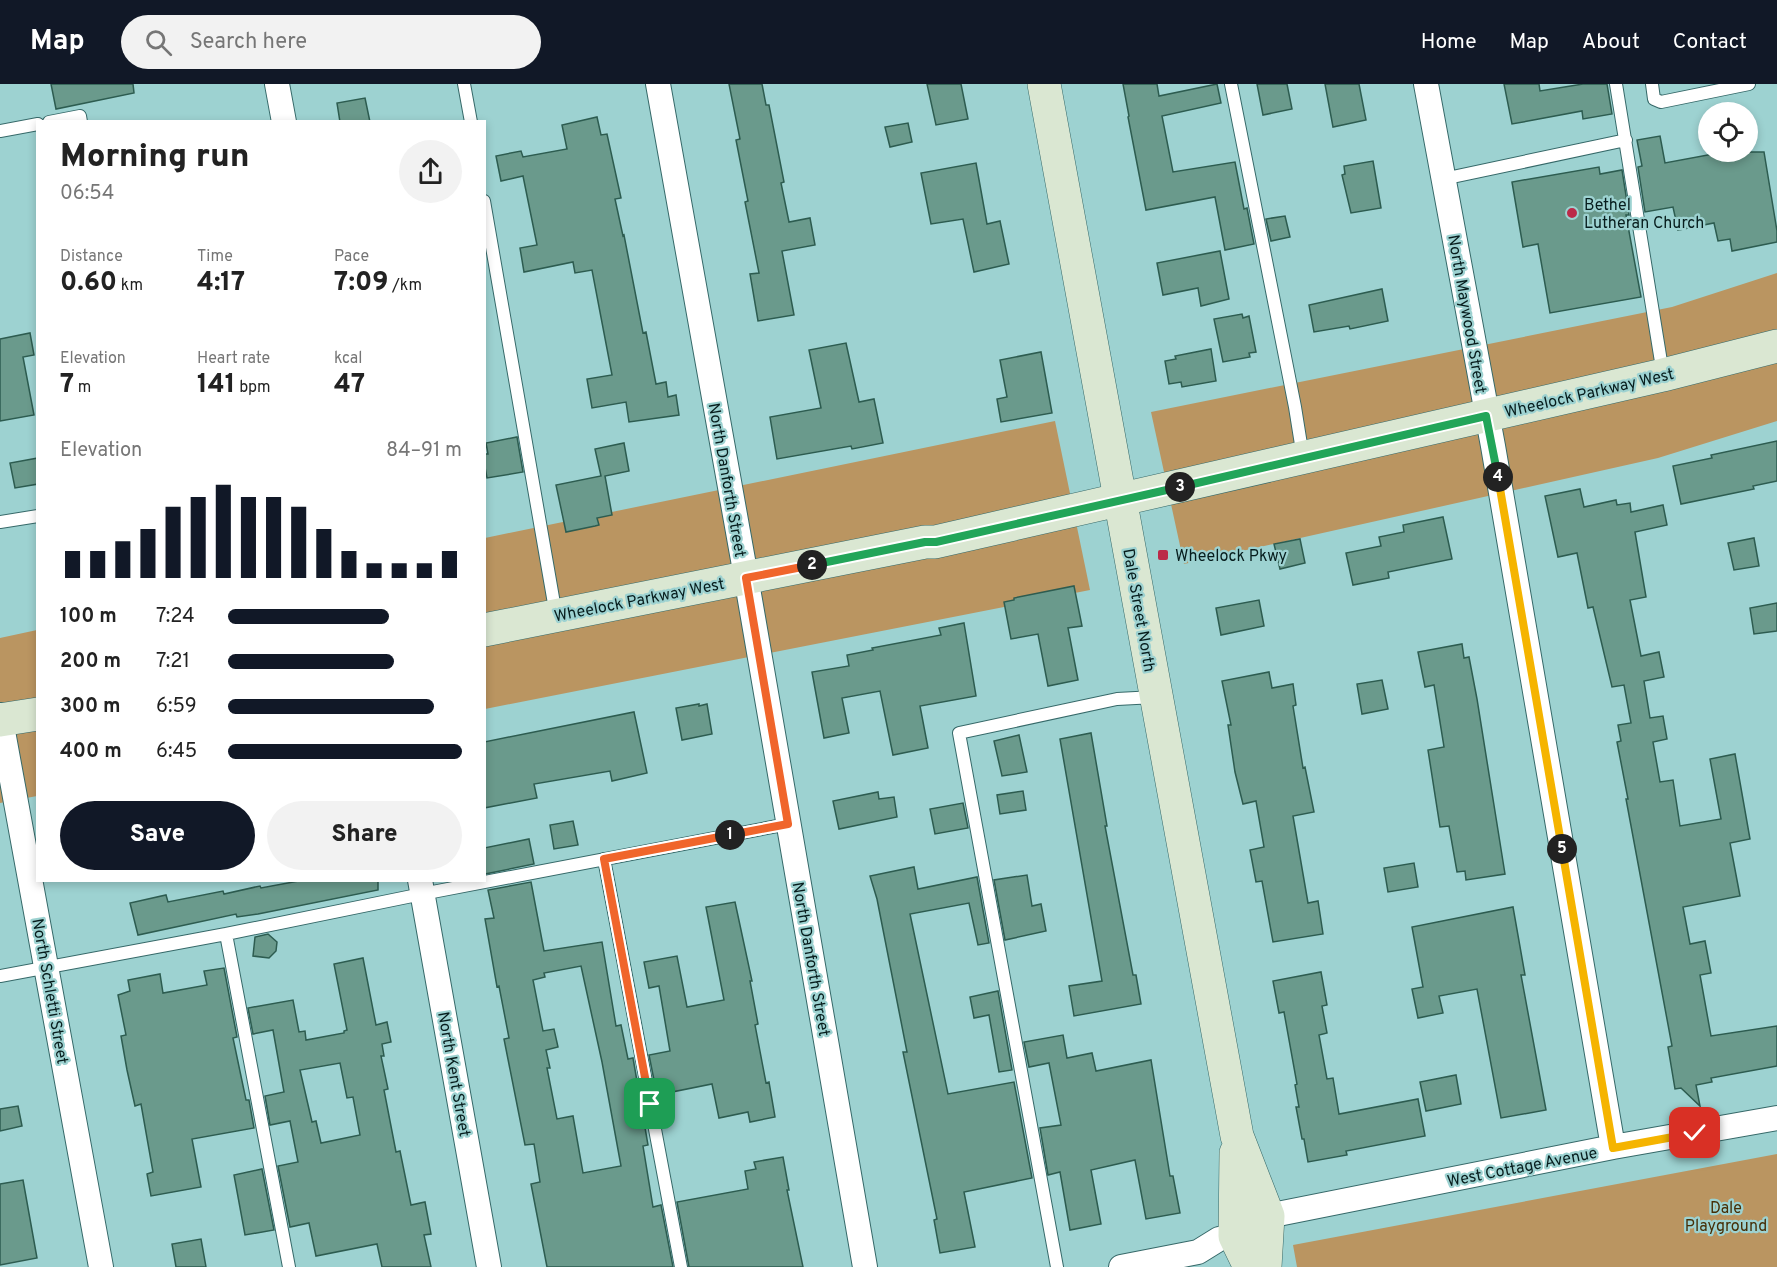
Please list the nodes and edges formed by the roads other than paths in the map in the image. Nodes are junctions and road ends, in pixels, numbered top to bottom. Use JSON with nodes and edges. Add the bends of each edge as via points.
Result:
{"nodes":[{"id":1,"x":277,"y":84,"type":"edge"},
{"id":2,"x":464,"y":84,"type":"edge"},
{"id":3,"x":658,"y":84,"type":"edge"},
{"id":4,"x":1044,"y":84,"type":"edge"},
{"id":5,"x":1231,"y":84,"type":"edge"},
{"id":6,"x":1426,"y":84,"type":"edge"},
{"id":7,"x":1616,"y":84,"type":"edge"},
{"id":8,"x":1652,"y":84,"type":"edge"},
{"id":9,"x":1749,"y":84,"type":"edge"},
{"id":10,"x":60,"y":120,"type":"edge"},
{"id":11,"x":81,"y":120,"type":"edge"},
{"id":12,"x":284,"y":120,"type":"edge"},
{"id":13,"x":471,"y":120,"type":"edge"},
{"id":14,"x":36,"y":124,"type":"edge"},
{"id":15,"x":0,"y":130,"type":"edge"},
{"id":16,"x":1626,"y":140,"type":"junction"},
{"id":17,"x":1443,"y":179,"type":"junction"},
{"id":18,"x":486,"y":213,"type":"edge"},
{"id":19,"x":1777,"y":346,"type":"edge"},
{"id":20,"x":1663,"y":375,"type":"junction"},
{"id":21,"x":1486,"y":416,"type":"junction"},
{"id":22,"x":1303,"y":458,"type":"junction"},
{"id":23,"x":1121,"y":501,"type":"junction"},
{"id":24,"x":36,"y":516,"type":"edge"},
{"id":25,"x":0,"y":522,"type":"edge"},
{"id":26,"x":746,"y":578,"type":"junction"},
{"id":27,"x":556,"y":616,"type":"junction"},
{"id":28,"x":486,"y":630,"type":"edge"},
{"id":29,"x":1156,"y":697,"type":"junction"},
{"id":30,"x":36,"y":714,"type":"edge"},
{"id":31,"x":0,"y":715,"type":"edge"},
{"id":32,"x":0,"y":720,"type":"edge"},
{"id":33,"x":788,"y":824,"type":"junction"},
{"id":34,"x":604,"y":859,"type":"junction"},
{"id":35,"x":486,"y":877,"type":"edge"},
{"id":36,"x":454,"y":882,"type":"edge"},
{"id":37,"x":421,"y":887,"type":"edge"},
{"id":38,"x":226,"y":934,"type":"junction"},
{"id":39,"x":46,"y":967,"type":"junction"},
{"id":40,"x":0,"y":976,"type":"edge"},
{"id":41,"x":1777,"y":1118,"type":"edge"},
{"id":42,"x":1237,"y":1136,"type":"junction"},
{"id":43,"x":1613,"y":1148,"type":"junction"},
{"id":44,"x":1268,"y":1216,"type":"junction"},
{"id":45,"x":1235,"y":1236,"type":"junction"},
{"id":46,"x":101,"y":1267,"type":"edge"},
{"id":47,"x":289,"y":1267,"type":"edge"},
{"id":48,"x":489,"y":1267,"type":"edge"},
{"id":49,"x":681,"y":1267,"type":"edge"},
{"id":50,"x":865,"y":1267,"type":"edge"},
{"id":51,"x":1057,"y":1267,"type":"edge"},
{"id":52,"x":1121,"y":1267,"type":"edge"},
{"id":53,"x":1250,"y":1267,"type":"edge"},
{"id":54,"x":1265,"y":1267,"type":"edge"}],
"edges":[{"from":1,"to":12,"type":"street"},
{"from":2,"to":13,"type":"lane"},
{"from":3,"to":26,"type":"street","name":"North Danforth Street"},
{"from":4,"to":23,"type":"street","name":"Dale Street North"},
{"from":5,"to":22,"type":"lane"},
{"from":6,"to":17,"type":"street","name":"North Maywood Street"},
{"from":7,"to":16,"type":"lane"},
{"from":8,"to":9,"type":"lane","via":[[1654,99],[1661,102]]},
{"from":10,"to":11,"type":"lane","via":[[80,116]]},
{"from":14,"to":15,"type":"lane"},
{"from":16,"to":17,"type":"lane"},
{"from":16,"to":20,"type":"lane"},
{"from":17,"to":21,"type":"street","name":"North Maywood Street"},
{"from":18,"to":27,"type":"lane"},
{"from":19,"to":20,"type":"street","name":"Wheelock Parkway West"},
{"from":20,"to":21,"type":"street","name":"Wheelock Parkway West"},
{"from":21,"to":22,"type":"street","name":"Wheelock Parkway West"},
{"from":21,"to":43,"type":"street","name":"North Maywood Street"},
{"from":22,"to":23,"type":"street","name":"Wheelock Parkway West"},
{"from":23,"to":26,"type":"street","name":"Wheelock Parkway West"},
{"from":23,"to":29,"type":"street","name":"Dale Street North"},
{"from":24,"to":25,"type":"lane"},
{"from":26,"to":27,"type":"street","name":"Wheelock Parkway West"},
{"from":26,"to":33,"type":"street","name":"North Danforth Street"},
{"from":27,"to":28,"type":"street","name":"Wheelock Parkway West"},
{"from":29,"to":42,"type":"street","name":"Dale Street North"},
{"from":29,"to":51,"type":"lane","via":[[1117,699],[959,733]]},
{"from":30,"to":32,"type":"street"},
{"from":31,"to":32,"type":"street","name":"North Schletti Street"},
{"from":32,"to":39,"type":"street","name":"North Schletti Street"},
{"from":33,"to":34,"type":"lane"},
{"from":33,"to":50,"type":"street","name":"North Danforth Street"},
{"from":34,"to":35,"type":"lane"},
{"from":34,"to":49,"type":"lane"},
{"from":36,"to":37,"type":"lane"},
{"from":37,"to":38,"type":"lane"},
{"from":37,"to":48,"type":"street","name":"North Kent Street"},
{"from":38,"to":39,"type":"lane"},
{"from":38,"to":47,"type":"lane"},
{"from":39,"to":40,"type":"lane"},
{"from":39,"to":46,"type":"street","name":"North Schletti Street"},
{"from":41,"to":43,"type":"street","name":"West Cottage Avenue"},
{"from":42,"to":44,"type":"street","name":"Dale Street North"},
{"from":42,"to":45,"type":"street","name":"Dale Street North"},
{"from":43,"to":44,"type":"street","name":"West Cottage Avenue"},
{"from":44,"to":54,"type":"street","name":"Dale Street North"},
{"from":45,"to":52,"type":"street","via":[[1219,1239],[1198,1252]]},
{"from":45,"to":53,"type":"street","name":"Dale Street North"}]}
